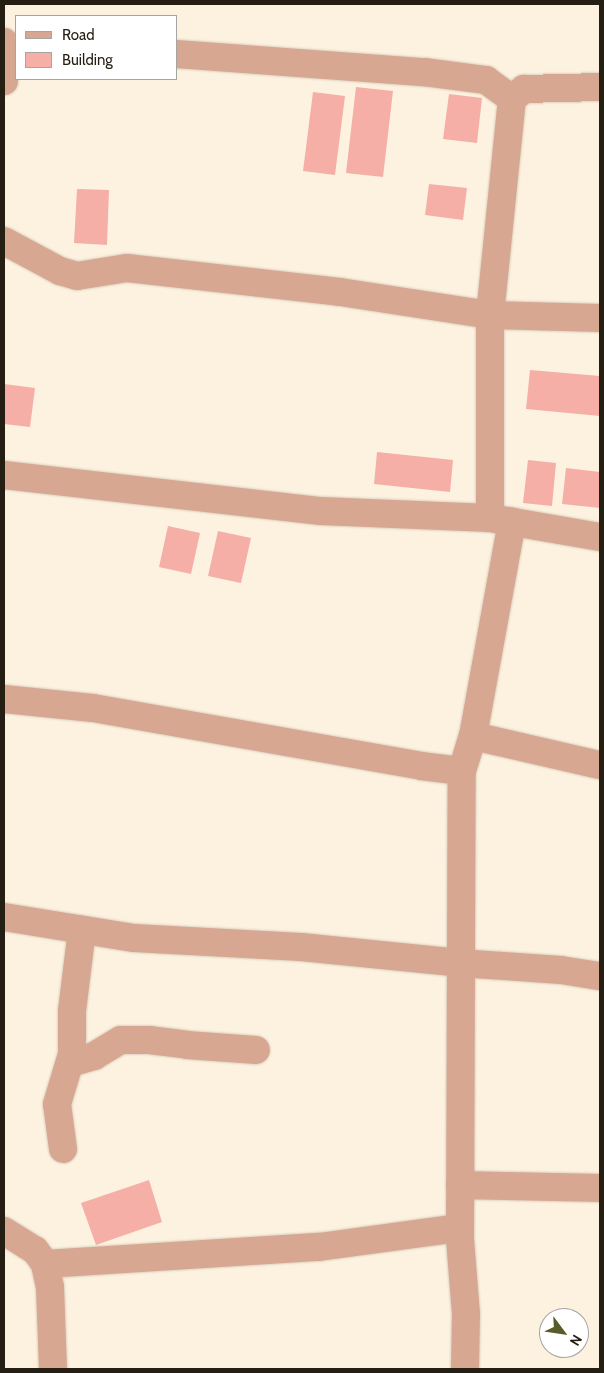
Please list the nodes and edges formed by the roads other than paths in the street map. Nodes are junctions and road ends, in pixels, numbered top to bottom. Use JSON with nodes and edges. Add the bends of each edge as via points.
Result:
{"nodes":[{"id":1,"x":4,"y":41,"type":"edge"},
{"id":2,"x":178,"y":54,"type":"edge"},
{"id":3,"x":4,"y":81,"type":"edge"},
{"id":4,"x":600,"y":87,"type":"edge"},
{"id":5,"x":512,"y":99,"type":"junction"},
{"id":6,"x":4,"y":242,"type":"edge"},
{"id":7,"x":490,"y":315,"type":"junction"},
{"id":8,"x":600,"y":318,"type":"edge"},
{"id":9,"x":4,"y":474,"type":"edge"},
{"id":10,"x":501,"y":520,"type":"junction"},
{"id":11,"x":600,"y":537,"type":"edge"},
{"id":12,"x":4,"y":699,"type":"edge"},
{"id":13,"x":473,"y":736,"type":"junction"},
{"id":14,"x":600,"y":766,"type":"edge"},
{"id":15,"x":462,"y":771,"type":"junction"},
{"id":16,"x":4,"y":917,"type":"edge"},
{"id":17,"x":82,"y":930,"type":"junction"},
{"id":18,"x":460,"y":963,"type":"junction"},
{"id":19,"x":600,"y":976,"type":"edge"},
{"id":20,"x":256,"y":1050,"type":"dead end"},
{"id":21,"x":70,"y":1063,"type":"junction"},
{"id":22,"x":63,"y":1149,"type":"dead end"},
{"id":23,"x":460,"y":1185,"type":"junction"},
{"id":24,"x":600,"y":1188,"type":"edge"},
{"id":25,"x":460,"y":1228,"type":"junction"},
{"id":26,"x":4,"y":1231,"type":"edge"},
{"id":27,"x":45,"y":1264,"type":"junction"},
{"id":28,"x":53,"y":1369,"type":"edge"},
{"id":29,"x":466,"y":1369,"type":"edge"}],
"edges":[{"from":1,"to":3,"type":"street"},
{"from":2,"to":5,"type":"street","via":[[424,72],[486,80]]},
{"from":4,"to":5,"type":"street","via":[[524,89]]},
{"from":5,"to":7,"type":"street"},
{"from":6,"to":7,"type":"street","via":[[60,271],[77,276],[127,268],[340,292]]},
{"from":7,"to":8,"type":"street"},
{"from":7,"to":10,"type":"street"},
{"from":9,"to":10,"type":"street","via":[[321,511]]},
{"from":10,"to":11,"type":"street"},
{"from":10,"to":13,"type":"street"},
{"from":12,"to":15,"type":"street","via":[[92,708]]},
{"from":13,"to":14,"type":"street"},
{"from":13,"to":15,"type":"street"},
{"from":15,"to":18,"type":"street"},
{"from":16,"to":17,"type":"street"},
{"from":17,"to":18,"type":"street","via":[[134,938],[301,948]]},
{"from":17,"to":21,"type":"street","via":[[72,1010]]},
{"from":18,"to":19,"type":"street"},
{"from":18,"to":23,"type":"street"},
{"from":20,"to":21,"type":"street","via":[[121,1040],[94,1056]]},
{"from":21,"to":22,"type":"street","via":[[57,1104]]},
{"from":23,"to":24,"type":"street"},
{"from":23,"to":25,"type":"street"},
{"from":25,"to":27,"type":"street","via":[[319,1247]]},
{"from":25,"to":29,"type":"street"},
{"from":26,"to":27,"type":"street","via":[[35,1250]]},
{"from":27,"to":28,"type":"street","via":[[50,1288]]}]}
